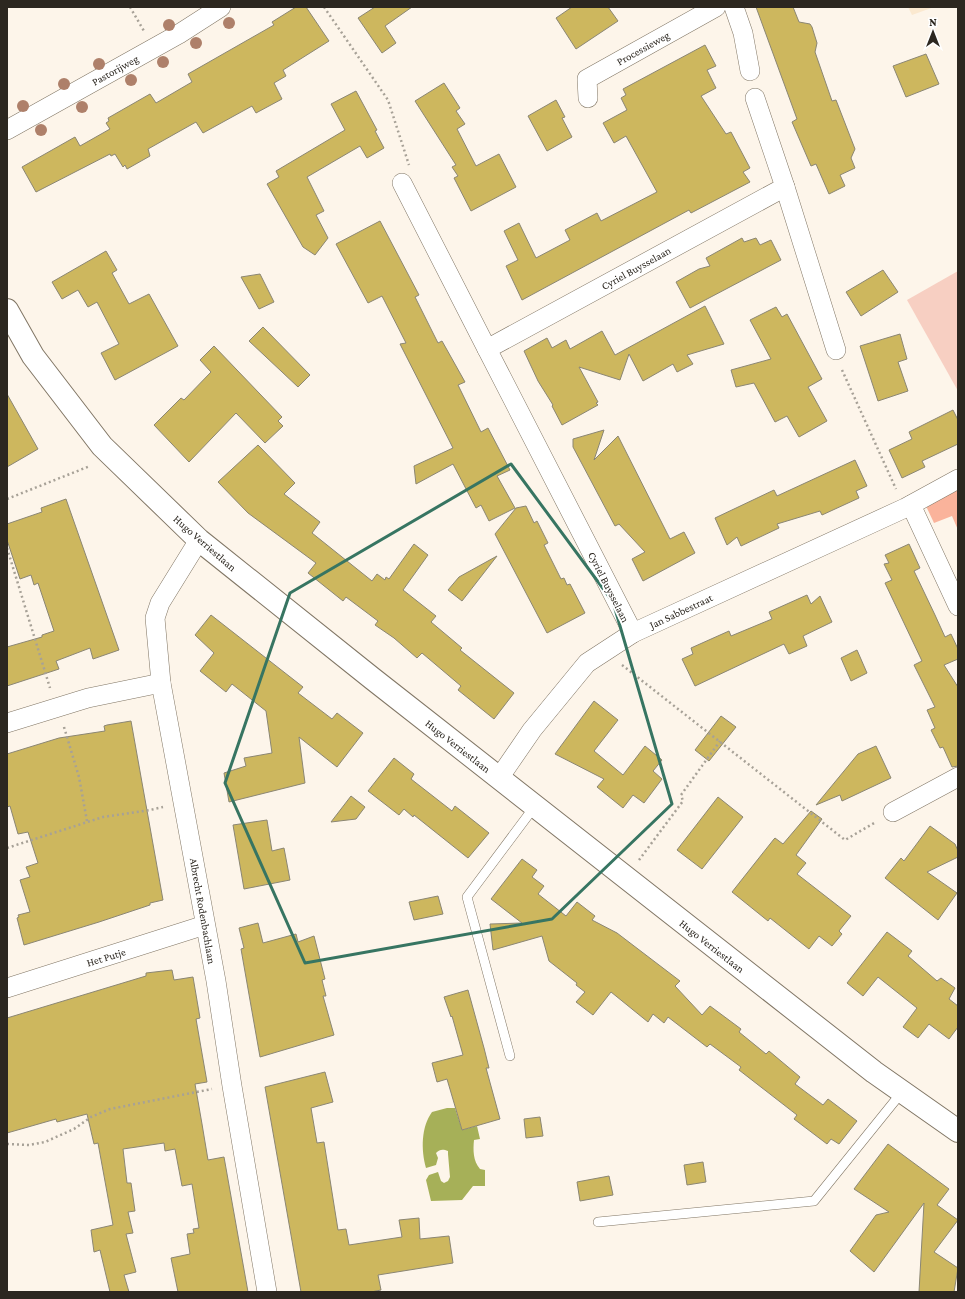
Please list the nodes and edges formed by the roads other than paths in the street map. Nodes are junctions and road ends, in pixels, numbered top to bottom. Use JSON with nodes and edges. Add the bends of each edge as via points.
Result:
{"nodes":[{"id":1,"x":221,"y":7,"type":"edge"},
{"id":2,"x":716,"y":7,"type":"edge"},
{"id":3,"x":734,"y":7,"type":"edge"},
{"id":4,"x":750,"y":71,"type":"dead end"},
{"id":5,"x":588,"y":98,"type":"dead end"},
{"id":6,"x":755,"y":98,"type":"dead end"},
{"id":7,"x":7,"y":130,"type":"edge"},
{"id":8,"x":402,"y":183,"type":"road end"},
{"id":9,"x":785,"y":187,"type":"junction"},
{"id":10,"x":7,"y":310,"type":"edge"},
{"id":11,"x":487,"y":349,"type":"junction"},
{"id":12,"x":836,"y":350,"type":"road end"},
{"id":13,"x":958,"y":479,"type":"edge"},
{"id":14,"x":908,"y":506,"type":"junction"},
{"id":15,"x":199,"y":540,"type":"junction"},
{"id":16,"x":958,"y":606,"type":"edge"},
{"id":17,"x":633,"y":633,"type":"junction"},
{"id":18,"x":160,"y":683,"type":"junction"},
{"id":19,"x":7,"y":723,"type":"edge"},
{"id":20,"x":958,"y":777,"type":"edge"},
{"id":21,"x":498,"y":778,"type":"junction"},
{"id":22,"x":535,"y":806,"type":"junction"},
{"id":23,"x":893,"y":812,"type":"road end"},
{"id":24,"x":205,"y":926,"type":"junction"},
{"id":25,"x":7,"y":988,"type":"edge"},
{"id":26,"x":510,"y":1056,"type":"dead end"},
{"id":27,"x":902,"y":1092,"type":"junction"},
{"id":28,"x":958,"y":1131,"type":"edge"},
{"id":29,"x":598,"y":1222,"type":"dead end"},
{"id":30,"x":268,"y":1292,"type":"edge"}],
"edges":[{"from":1,"to":7,"type":"street","name":"Pastorijweg","via":[[154,48]]},
{"from":2,"to":5,"type":"street","name":"Processieweg","via":[[587,79]]},
{"from":3,"to":4,"type":"street","via":[[743,33]]},
{"from":6,"to":9,"type":"street"},
{"from":8,"to":11,"type":"street","name":"Cyriel Buysselaan"},
{"from":9,"to":11,"type":"street","name":"Cyriel Buysselaan"},
{"from":9,"to":12,"type":"street"},
{"from":10,"to":15,"type":"street","name":"Hugo Verriestlaan","via":[[34,356],[113,457]]},
{"from":11,"to":17,"type":"street","name":"Cyriel Buysselaan"},
{"from":13,"to":14,"type":"street","name":"Jan Sabbestraat"},
{"from":14,"to":16,"type":"street"},
{"from":14,"to":17,"type":"street","name":"Jan Sabbestraat"},
{"from":15,"to":18,"type":"street","name":"Albrecht Rodenbachlaan","via":[[160,602],[155,618]]},
{"from":15,"to":21,"type":"street","name":"Hugo Verriestlaan"},
{"from":17,"to":21,"type":"street","name":"Jan Sabbestraat","via":[[587,663],[532,730]]},
{"from":18,"to":19,"type":"street","via":[[88,698]]},
{"from":18,"to":24,"type":"street","name":"Albrecht Rodenbachlaan"},
{"from":20,"to":23,"type":"street"},
{"from":21,"to":22,"type":"street","name":"Hugo Verriestlaan"},
{"from":22,"to":26,"type":"lane","via":[[467,897]]},
{"from":22,"to":27,"type":"street","name":"Hugo Verriestlaan"},
{"from":24,"to":25,"type":"street","name":"Het Putje"},
{"from":24,"to":30,"type":"street","name":"Albrecht Rodenbachlaan"},
{"from":27,"to":28,"type":"street","name":"Hugo Verriestlaan"},
{"from":27,"to":29,"type":"lane","via":[[814,1201]]}]}
